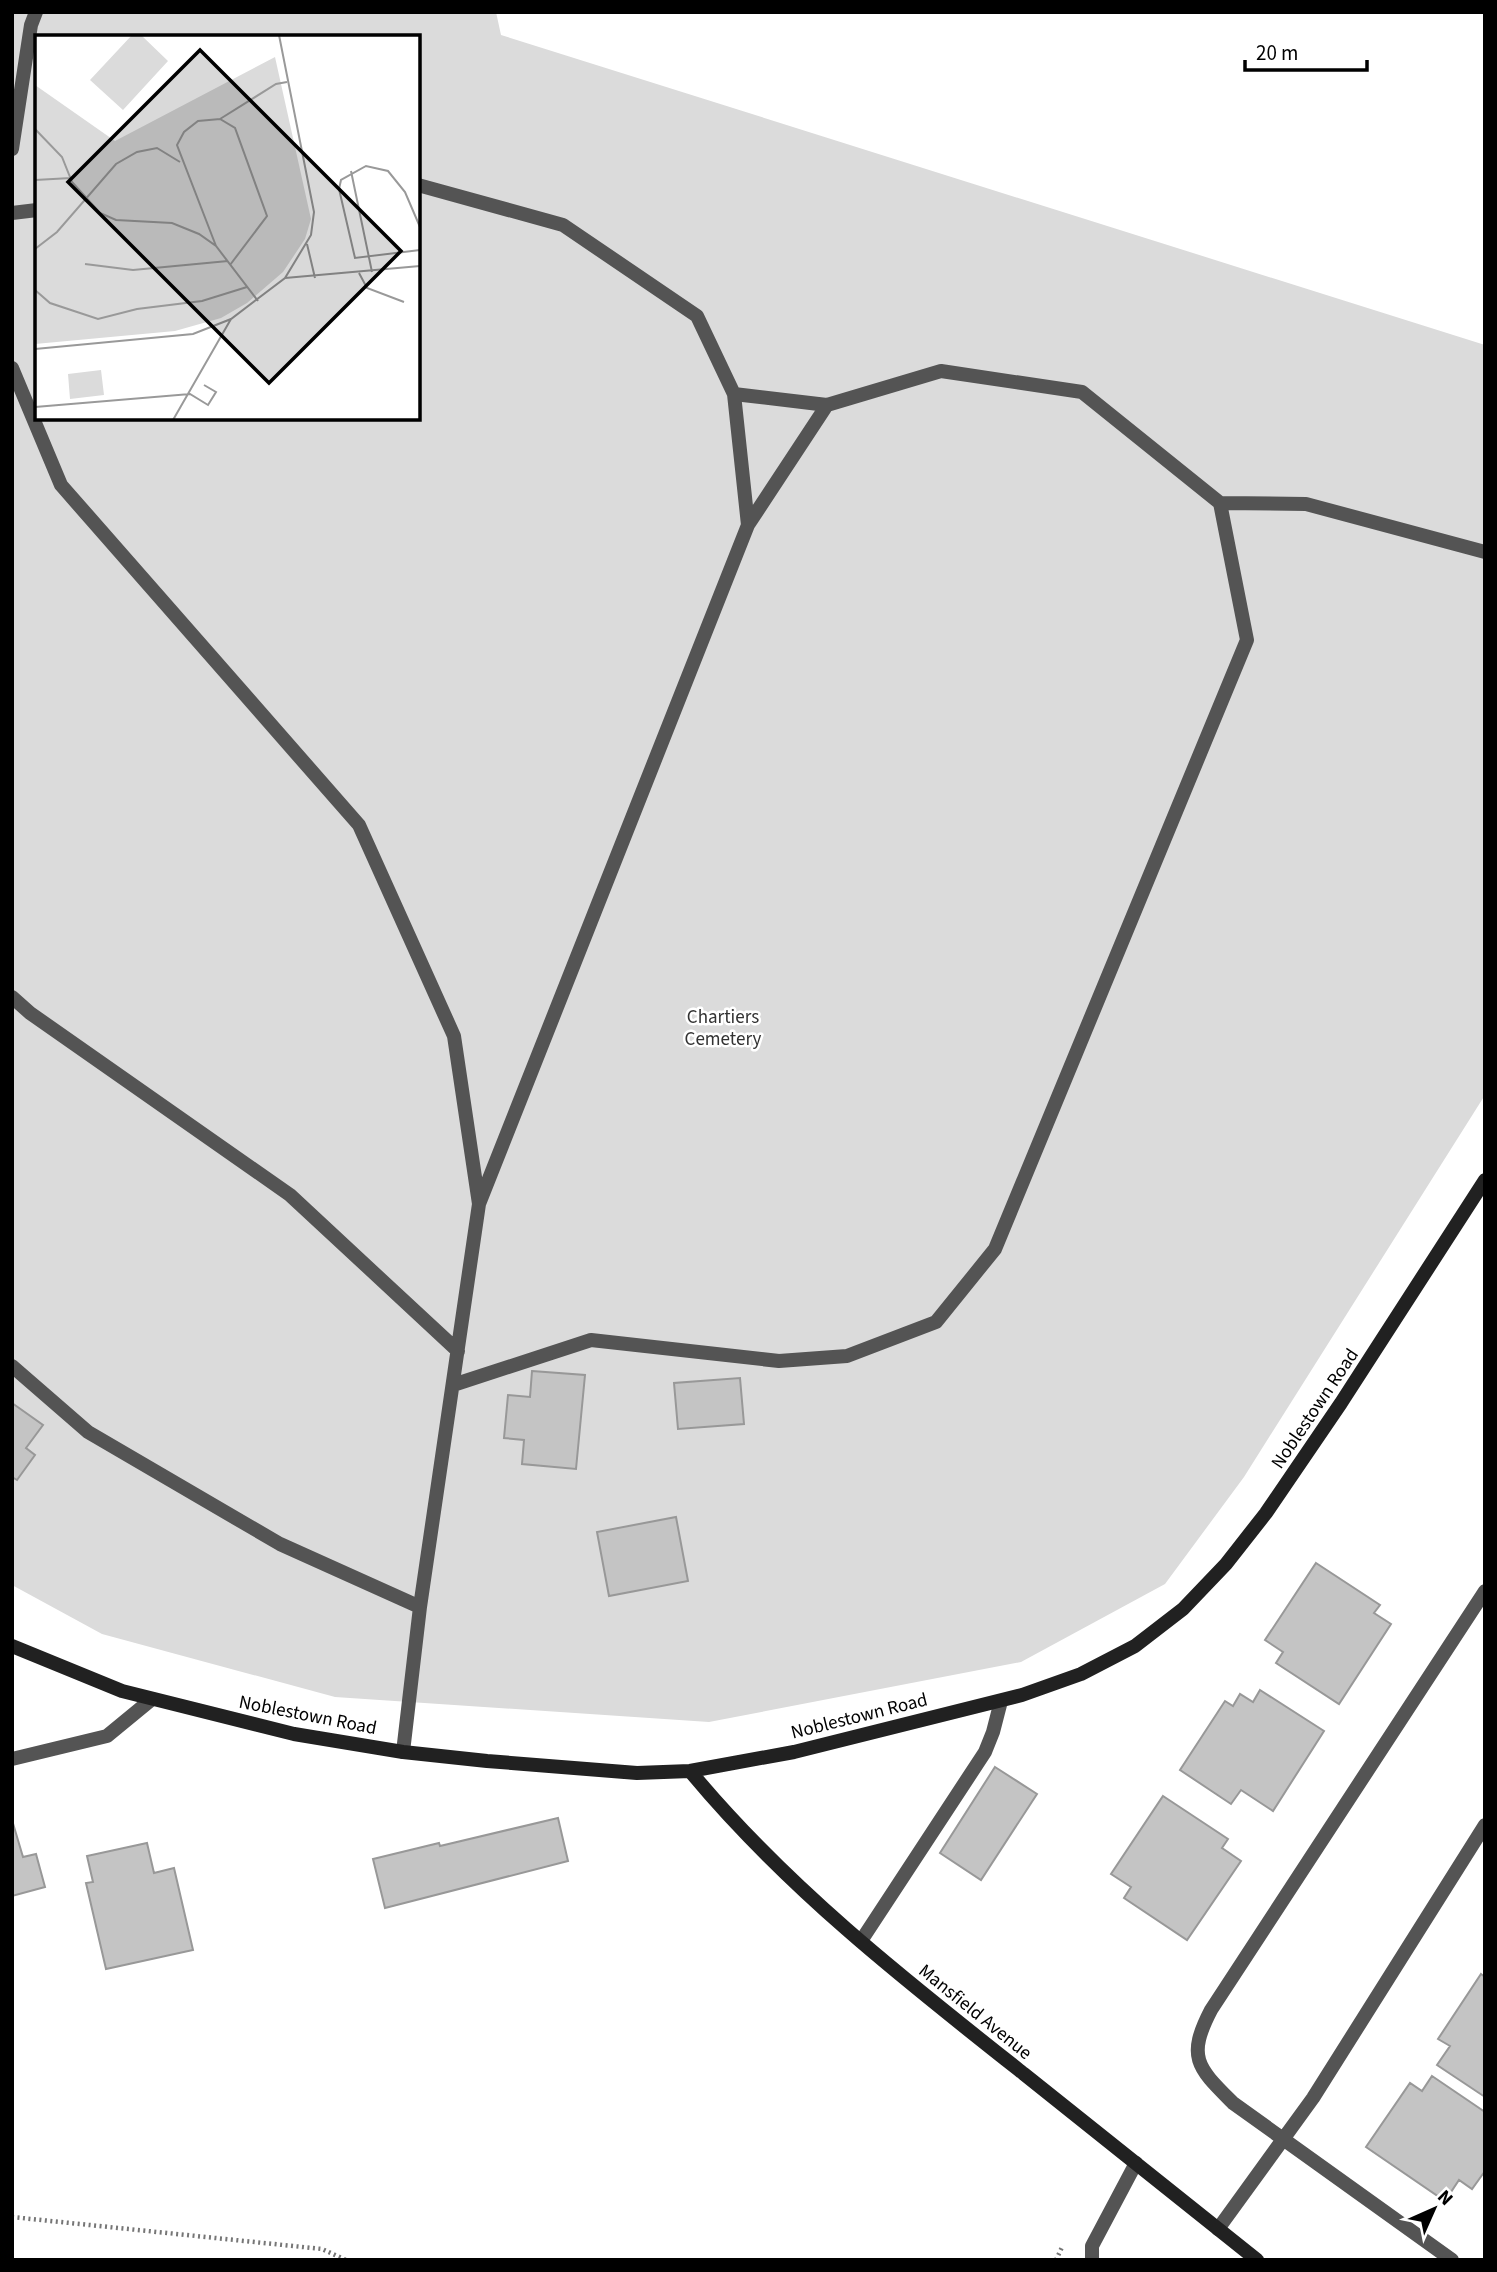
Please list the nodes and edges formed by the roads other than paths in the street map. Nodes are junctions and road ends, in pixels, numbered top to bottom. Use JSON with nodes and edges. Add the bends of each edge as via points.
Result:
{"nodes":[{"id":1,"x":36,"y":12,"type":"edge"},
{"id":2,"x":12,"y":149,"type":"edge"},
{"id":3,"x":420,"y":186,"type":"edge"},
{"id":4,"x":35,"y":210,"type":"edge"},
{"id":5,"x":12,"y":213,"type":"edge"},
{"id":6,"x":12,"y":368,"type":"edge"},
{"id":7,"x":734,"y":394,"type":"junction"},
{"id":8,"x":827,"y":405,"type":"junction"},
{"id":9,"x":1220,"y":503,"type":"junction"},
{"id":10,"x":748,"y":525,"type":"junction"},
{"id":11,"x":1485,"y":552,"type":"edge"},
{"id":12,"x":12,"y":997,"type":"edge"},
{"id":13,"x":1485,"y":1180,"type":"edge"},
{"id":14,"x":479,"y":1204,"type":"junction"},
{"id":15,"x":458,"y":1351,"type":"junction"},
{"id":16,"x":12,"y":1366,"type":"edge"},
{"id":17,"x":453,"y":1385,"type":"junction"},
{"id":18,"x":1485,"y":1591,"type":"edge"},
{"id":19,"x":420,"y":1607,"type":"junction"},
{"id":20,"x":12,"y":1646,"type":"edge"},
{"id":21,"x":152,"y":1699,"type":"junction"},
{"id":22,"x":1000,"y":1701,"type":"junction"},
{"id":23,"x":403,"y":1752,"type":"junction"},
{"id":24,"x":12,"y":1759,"type":"edge"},
{"id":25,"x":690,"y":1772,"type":"junction"},
{"id":26,"x":1485,"y":1825,"type":"edge"},
{"id":27,"x":861,"y":1941,"type":"junction"},
{"id":28,"x":1283,"y":2139,"type":"junction"},
{"id":29,"x":1136,"y":2163,"type":"junction"},
{"id":30,"x":1218,"y":2229,"type":"junction"},
{"id":31,"x":1092,"y":2260,"type":"edge"},
{"id":32,"x":1257,"y":2260,"type":"edge"},
{"id":33,"x":1452,"y":2260,"type":"edge"}],
"edges":[{"from":1,"to":2,"type":"street"},
{"from":3,"to":7,"type":"street","via":[[563,225],[697,316]]},
{"from":4,"to":5,"type":"street"},
{"from":6,"to":14,"type":"street","via":[[61,485],[359,825],[454,1036]]},
{"from":7,"to":8,"type":"street"},
{"from":7,"to":10,"type":"street"},
{"from":8,"to":9,"type":"street","via":[[941,371],[1082,392]]},
{"from":8,"to":10,"type":"street"},
{"from":9,"to":11,"type":"street","via":[[1306,504]]},
{"from":9,"to":17,"type":"street","via":[[1247,640],[995,1249],[936,1322],[847,1356],[779,1361],[591,1340]]},
{"from":10,"to":14,"type":"street"},
{"from":12,"to":15,"type":"street","via":[[290,1195]]},
{"from":13,"to":22,"type":"main road","name":"Noblestown Road","via":[[1341,1403],[1226,1564],[1183,1609],[1135,1646],[1081,1674]]},
{"from":14,"to":15,"type":"street"},
{"from":15,"to":17,"type":"street"},
{"from":16,"to":19,"type":"street","via":[[88,1432],[280,1544]]},
{"from":17,"to":19,"type":"street"},
{"from":18,"to":28,"type":"street","via":[[1198,2034],[1197,2057],[1208,2078],[1233,2103]]},
{"from":19,"to":23,"type":"street"},
{"from":20,"to":21,"type":"main road","name":"Noblestown Road"},
{"from":21,"to":23,"type":"main road","name":"Noblestown Road","via":[[294,1734]]},
{"from":21,"to":24,"type":"street","via":[[107,1736]]},
{"from":22,"to":25,"type":"main road","name":"Noblestown Road","via":[[794,1752]]},
{"from":22,"to":27,"type":"street","via":[[985,1752]]},
{"from":23,"to":25,"type":"main road","name":"Noblestown Road","via":[[564,1769]]},
{"from":25,"to":27,"type":"main road","name":"Mansfield Avenue","via":[[763,1853]]},
{"from":26,"to":28,"type":"street"},
{"from":27,"to":29,"type":"main road","name":"Mansfield Avenue"},
{"from":28,"to":30,"type":"street"},
{"from":28,"to":33,"type":"street"},
{"from":29,"to":30,"type":"main road","name":"Mansfield Avenue"},
{"from":29,"to":31,"type":"street","via":[[1092,2246]]},
{"from":30,"to":32,"type":"main road","name":"Mansfield Avenue"}]}
